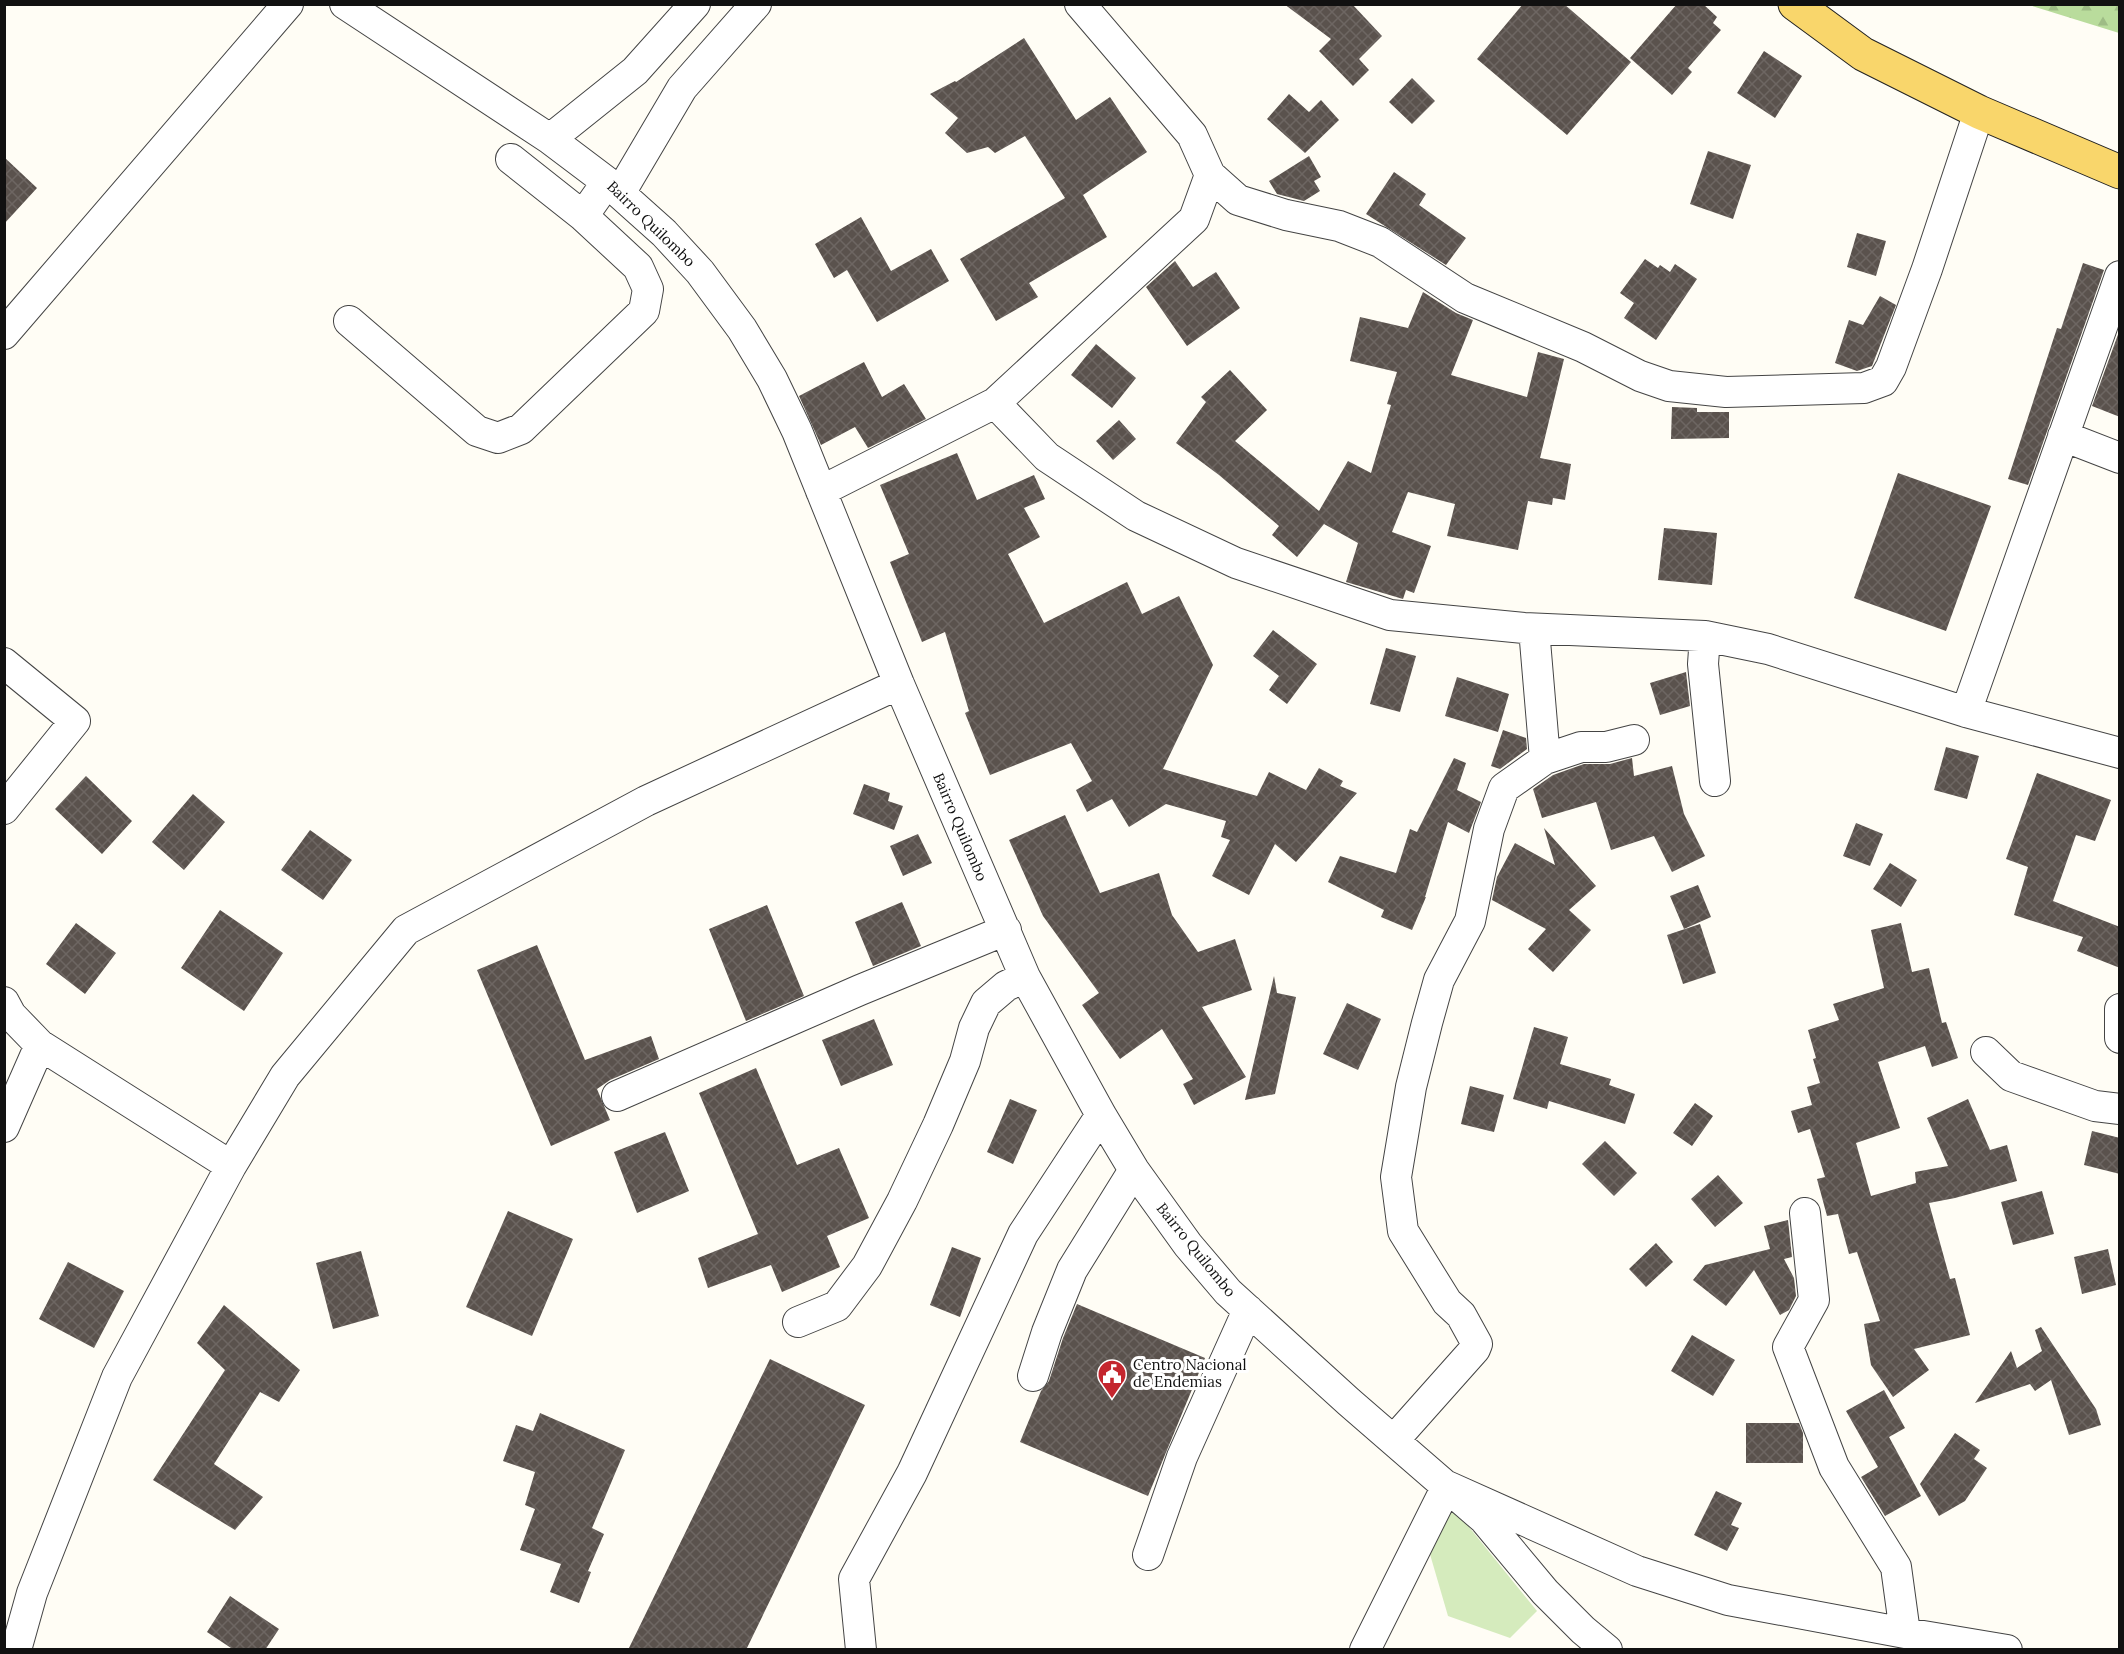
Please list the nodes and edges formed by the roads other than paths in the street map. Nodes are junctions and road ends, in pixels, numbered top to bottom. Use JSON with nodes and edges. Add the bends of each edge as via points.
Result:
{"nodes":[{"id":1,"x":288,"y":4,"type":"edge"},
{"id":2,"x":345,"y":4,"type":"edge"},
{"id":3,"x":694,"y":4,"type":"edge"},
{"id":4,"x":756,"y":4,"type":"edge"},
{"id":5,"x":1080,"y":4,"type":"edge"},
{"id":6,"x":1796,"y":4,"type":"edge"},
{"id":7,"x":1979,"y":112,"type":"junction"},
{"id":8,"x":550,"y":140,"type":"junction"},
{"id":9,"x":511,"y":159,"type":"dead end"},
{"id":10,"x":2120,"y":172,"type":"edge"},
{"id":11,"x":1210,"y":175,"type":"junction"},
{"id":12,"x":614,"y":187,"type":"junction"},
{"id":13,"x":583,"y":216,"type":"junction"},
{"id":14,"x":2120,"y":276,"type":"edge"},
{"id":15,"x":349,"y":321,"type":"dead end"},
{"id":16,"x":4,"y":334,"type":"edge"},
{"id":17,"x":995,"y":403,"type":"junction"},
{"id":18,"x":2063,"y":436,"type":"junction"},
{"id":19,"x":2120,"y":458,"type":"edge"},
{"id":20,"x":821,"y":490,"type":"junction"},
{"id":21,"x":1534,"y":629,"type":"junction"},
{"id":22,"x":1705,"y":636,"type":"junction"},
{"id":23,"x":4,"y":663,"type":"edge"},
{"id":24,"x":899,"y":684,"type":"junction"},
{"id":25,"x":1966,"y":712,"type":"junction"},
{"id":26,"x":1634,"y":740,"type":"dead end"},
{"id":27,"x":2120,"y":753,"type":"edge"},
{"id":28,"x":1545,"y":759,"type":"junction"},
{"id":29,"x":1715,"y":781,"type":"dead end"},
{"id":30,"x":4,"y":809,"type":"edge"},
{"id":31,"x":1006,"y":930,"type":"junction"},
{"id":32,"x":1025,"y":977,"type":"junction"},
{"id":33,"x":4,"y":1002,"type":"edge"},
{"id":34,"x":2120,"y":1009,"type":"edge"},
{"id":35,"x":2120,"y":1038,"type":"edge"},
{"id":36,"x":40,"y":1045,"type":"junction"},
{"id":37,"x":1986,"y":1052,"type":"dead end"},
{"id":38,"x":617,"y":1096,"type":"dead end"},
{"id":39,"x":2120,"y":1109,"type":"edge"},
{"id":40,"x":1101,"y":1115,"type":"junction"},
{"id":41,"x":4,"y":1127,"type":"edge"},
{"id":42,"x":231,"y":1166,"type":"junction"},
{"id":43,"x":1134,"y":1170,"type":"junction"},
{"id":44,"x":1805,"y":1213,"type":"dead end"},
{"id":45,"x":1248,"y":1310,"type":"junction"},
{"id":46,"x":798,"y":1322,"type":"dead end"},
{"id":47,"x":1033,"y":1376,"type":"dead end"},
{"id":48,"x":1394,"y":1440,"type":"junction"},
{"id":49,"x":1447,"y":1486,"type":"junction"},
{"id":50,"x":1148,"y":1555,"type":"dead end"},
{"id":51,"x":1905,"y":1633,"type":"junction"},
{"id":52,"x":16,"y":1650,"type":"edge"},
{"id":53,"x":861,"y":1650,"type":"edge"},
{"id":54,"x":1365,"y":1650,"type":"edge"},
{"id":55,"x":1607,"y":1650,"type":"edge"},
{"id":56,"x":2007,"y":1650,"type":"edge"}],
"edges":[{"from":1,"to":16,"type":"street"},
{"from":2,"to":8,"type":"street","name":"Bairro Quilombo"},
{"from":3,"to":8,"type":"street","via":[[635,71]]},
{"from":4,"to":12,"type":"street","via":[[682,88]]},
{"from":5,"to":11,"type":"street","via":[[1192,135]]},
{"from":6,"to":7,"type":"main road","via":[[1863,54]]},
{"from":7,"to":10,"type":"main road"},
{"from":7,"to":11,"type":"street","via":[[1891,367],[1883,381],[1864,388],[1726,392],[1669,386],[1465,298],[1380,242],[1339,226],[1238,200]]},
{"from":8,"to":12,"type":"street","name":"Bairro Quilombo"},
{"from":9,"to":13,"type":"street"},
{"from":11,"to":17,"type":"street","via":[[1194,219]]},
{"from":12,"to":13,"type":"street"},
{"from":12,"to":20,"type":"street","name":"Bairro Quilombo","via":[[700,272],[742,329],[772,379]]},
{"from":13,"to":15,"type":"street","via":[[638,267],[648,289],[644,311],[521,429],[498,438],[477,431]]},
{"from":14,"to":18,"type":"street"},
{"from":17,"to":20,"type":"street"},
{"from":17,"to":21,"type":"street","via":[[1047,458],[1136,516],[1236,564],[1390,615]]},
{"from":18,"to":19,"type":"street"},
{"from":18,"to":25,"type":"street"},
{"from":20,"to":24,"type":"street","name":"Bairro Quilombo"},
{"from":21,"to":22,"type":"street"},
{"from":21,"to":28,"type":"street"},
{"from":22,"to":25,"type":"street","via":[[1768,649]]},
{"from":22,"to":29,"type":"street","via":[[1703,664]]},
{"from":23,"to":30,"type":"street","via":[[75,721]]},
{"from":24,"to":31,"type":"street","name":"Bairro Quilombo"},
{"from":24,"to":42,"type":"street","via":[[646,801],[406,930],[285,1076]]},
{"from":25,"to":27,"type":"street"},
{"from":26,"to":28,"type":"street","via":[[1606,747],[1581,747]]},
{"from":28,"to":48,"type":"street","via":[[1504,788],[1494,813],[1470,921],[1439,980],[1411,1087],[1396,1178],[1403,1231],[1477,1344]]},
{"from":31,"to":32,"type":"street","name":"Bairro Quilombo"},
{"from":31,"to":38,"type":"street"},
{"from":32,"to":40,"type":"street","name":"Bairro Quilombo"},
{"from":32,"to":46,"type":"street","via":[[986,1003],[938,1125],[867,1266],[837,1306]]},
{"from":33,"to":36,"type":"street"},
{"from":34,"to":35,"type":"street"},
{"from":36,"to":41,"type":"street"},
{"from":36,"to":42,"type":"street"},
{"from":37,"to":39,"type":"street","via":[[2011,1076],[2096,1106]]},
{"from":40,"to":43,"type":"street","name":"Bairro Quilombo"},
{"from":40,"to":53,"type":"street","via":[[1023,1234],[912,1473],[854,1579]]},
{"from":42,"to":52,"type":"street","via":[[117,1377],[32,1593]]},
{"from":43,"to":45,"type":"street","name":"Bairro Quilombo","via":[[1188,1245]]},
{"from":43,"to":47,"type":"street","via":[[1072,1270]]},
{"from":44,"to":51,"type":"street","via":[[1814,1300],[1788,1347],[1834,1467],[1896,1567]]},
{"from":45,"to":48,"type":"street","name":"Bairro Quilombo"},
{"from":45,"to":50,"type":"street","via":[[1182,1457]]},
{"from":48,"to":49,"type":"street","name":"Bairro Quilombo"},
{"from":49,"to":51,"type":"street","via":[[1637,1571],[1671,1582],[1728,1600]]},
{"from":49,"to":54,"type":"street"},
{"from":49,"to":55,"type":"street","name":"Bairro Quilombo","via":[[1484,1519],[1545,1592]]},
{"from":51,"to":56,"type":"street"}]}
